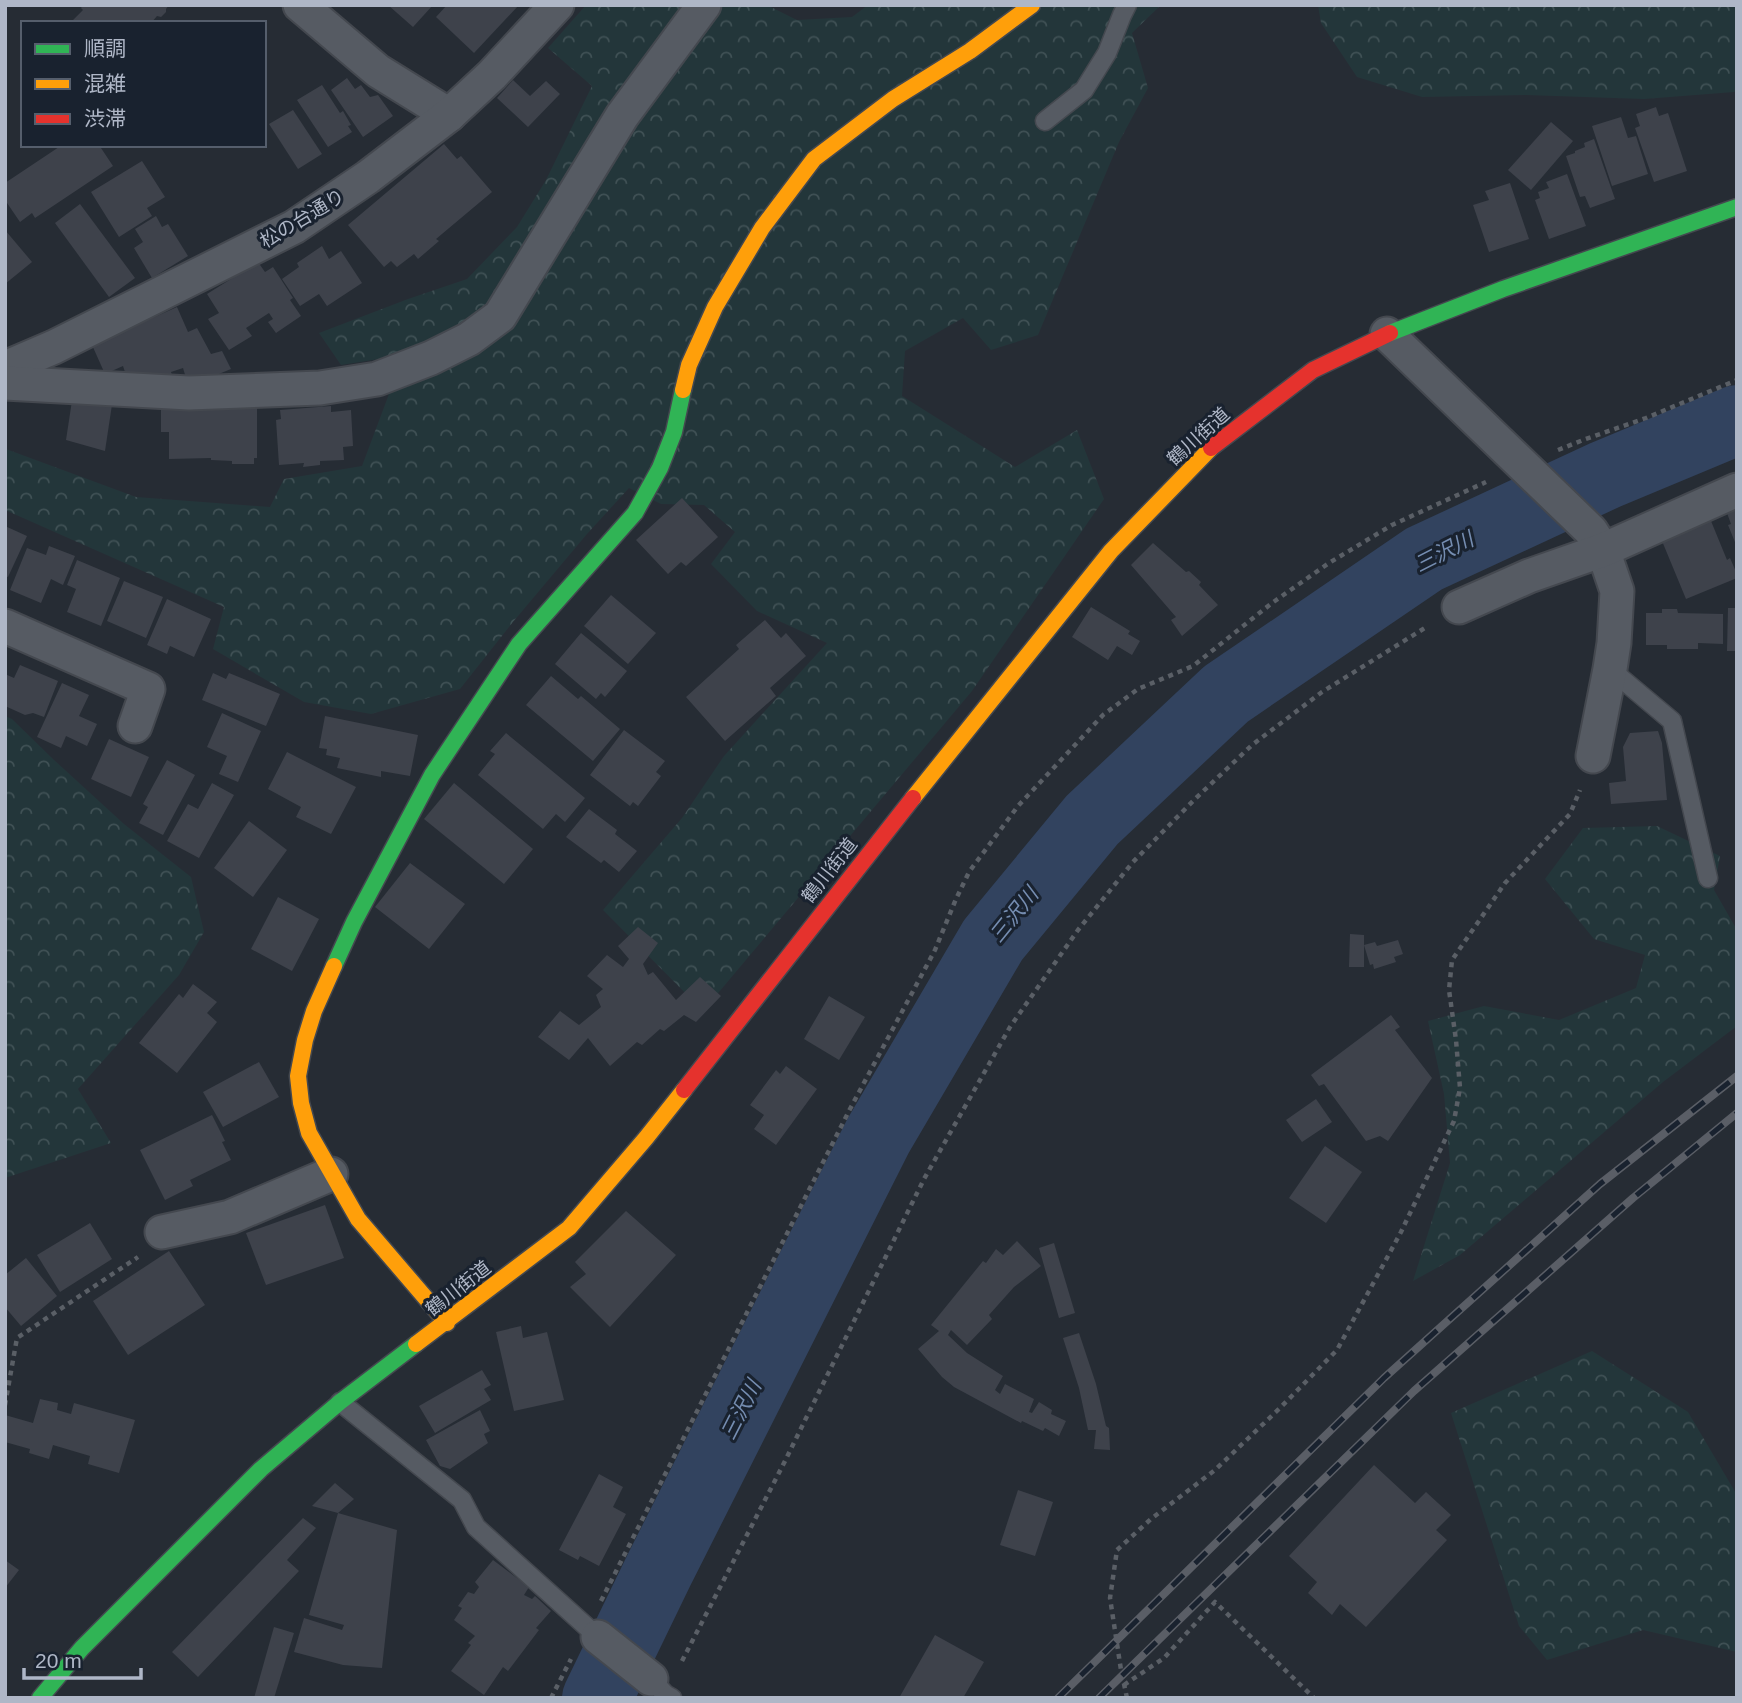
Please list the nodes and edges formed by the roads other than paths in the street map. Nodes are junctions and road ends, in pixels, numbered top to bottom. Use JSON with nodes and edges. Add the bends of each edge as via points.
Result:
{"nodes":[{"id":1,"x":300,"y":5,"type":"edge"},
{"id":2,"x":556,"y":5,"type":"edge"},
{"id":3,"x":704,"y":5,"type":"edge"},
{"id":4,"x":1032,"y":5,"type":"edge"},
{"id":5,"x":1127,"y":5,"type":"edge"},
{"id":6,"x":449,"y":115,"type":"junction"},
{"id":7,"x":1045,"y":121,"type":"dead end"},
{"id":8,"x":1737,"y":207,"type":"edge"},
{"id":9,"x":1387,"y":334,"type":"junction"},
{"id":10,"x":5,"y":368,"type":"edge"},
{"id":11,"x":5,"y":383,"type":"edge"},
{"id":12,"x":1737,"y":490,"type":"edge"},
{"id":13,"x":1597,"y":540,"type":"junction"},
{"id":14,"x":1459,"y":607,"type":"road end"},
{"id":15,"x":5,"y":626,"type":"edge"},
{"id":16,"x":1610,"y":669,"type":"junction"},
{"id":17,"x":135,"y":726,"type":"dead end"},
{"id":18,"x":1593,"y":756,"type":"road end"},
{"id":19,"x":1708,"y":878,"type":"dead end"},
{"id":20,"x":331,"y":1174,"type":"junction"},
{"id":21,"x":162,"y":1232,"type":"road end"},
{"id":22,"x":447,"y":1322,"type":"junction"},
{"id":23,"x":340,"y":1402,"type":"junction"},
{"id":24,"x":593,"y":1633,"type":"joint"},
{"id":25,"x":662,"y":1690,"type":"edge"},
{"id":26,"x":40,"y":1698,"type":"edge"}],
"edges":[{"from":1,"to":6,"type":"street","via":[[378,71]]},
{"from":2,"to":6,"type":"street","name":"松の台通り"},
{"from":3,"to":11,"type":"street","via":[[622,116],[500,316],[469,339],[377,379],[320,388],[190,393]]},
{"from":4,"to":20,"type":"main road","via":[[814,159],[762,228],[715,307],[689,365],[670,444],[635,513],[519,643],[432,775],[354,922],[304,1040],[298,1076],[301,1103],[309,1133]]},
{"from":5,"to":7,"type":"lane","via":[[1107,53],[1084,90]]},
{"from":6,"to":10,"type":"street","name":"松の台通り","via":[[294,227]]},
{"from":8,"to":9,"type":"main road","name":"鶴川街道"},
{"from":9,"to":13,"type":"street"},
{"from":9,"to":22,"type":"main road","name":"鶴川街道","via":[[1313,370],[1216,443],[1111,551],[646,1138],[569,1228]]},
{"from":12,"to":13,"type":"street"},
{"from":13,"to":14,"type":"street"},
{"from":13,"to":16,"type":"street","via":[[1617,591]]},
{"from":15,"to":17,"type":"street","via":[[148,689]]},
{"from":16,"to":18,"type":"street"},
{"from":16,"to":19,"type":"lane","via":[[1672,721]]},
{"from":20,"to":21,"type":"street","via":[[230,1217]]},
{"from":20,"to":22,"type":"main road","via":[[358,1219]]},
{"from":22,"to":23,"type":"main road","name":"鶴川街道"},
{"from":23,"to":24,"type":"lane","via":[[461,1500],[477,1527]]},
{"from":23,"to":26,"type":"main road","name":"鶴川街道","via":[[251,1479],[82,1648]]},
{"from":24,"to":25,"type":"street"}]}
